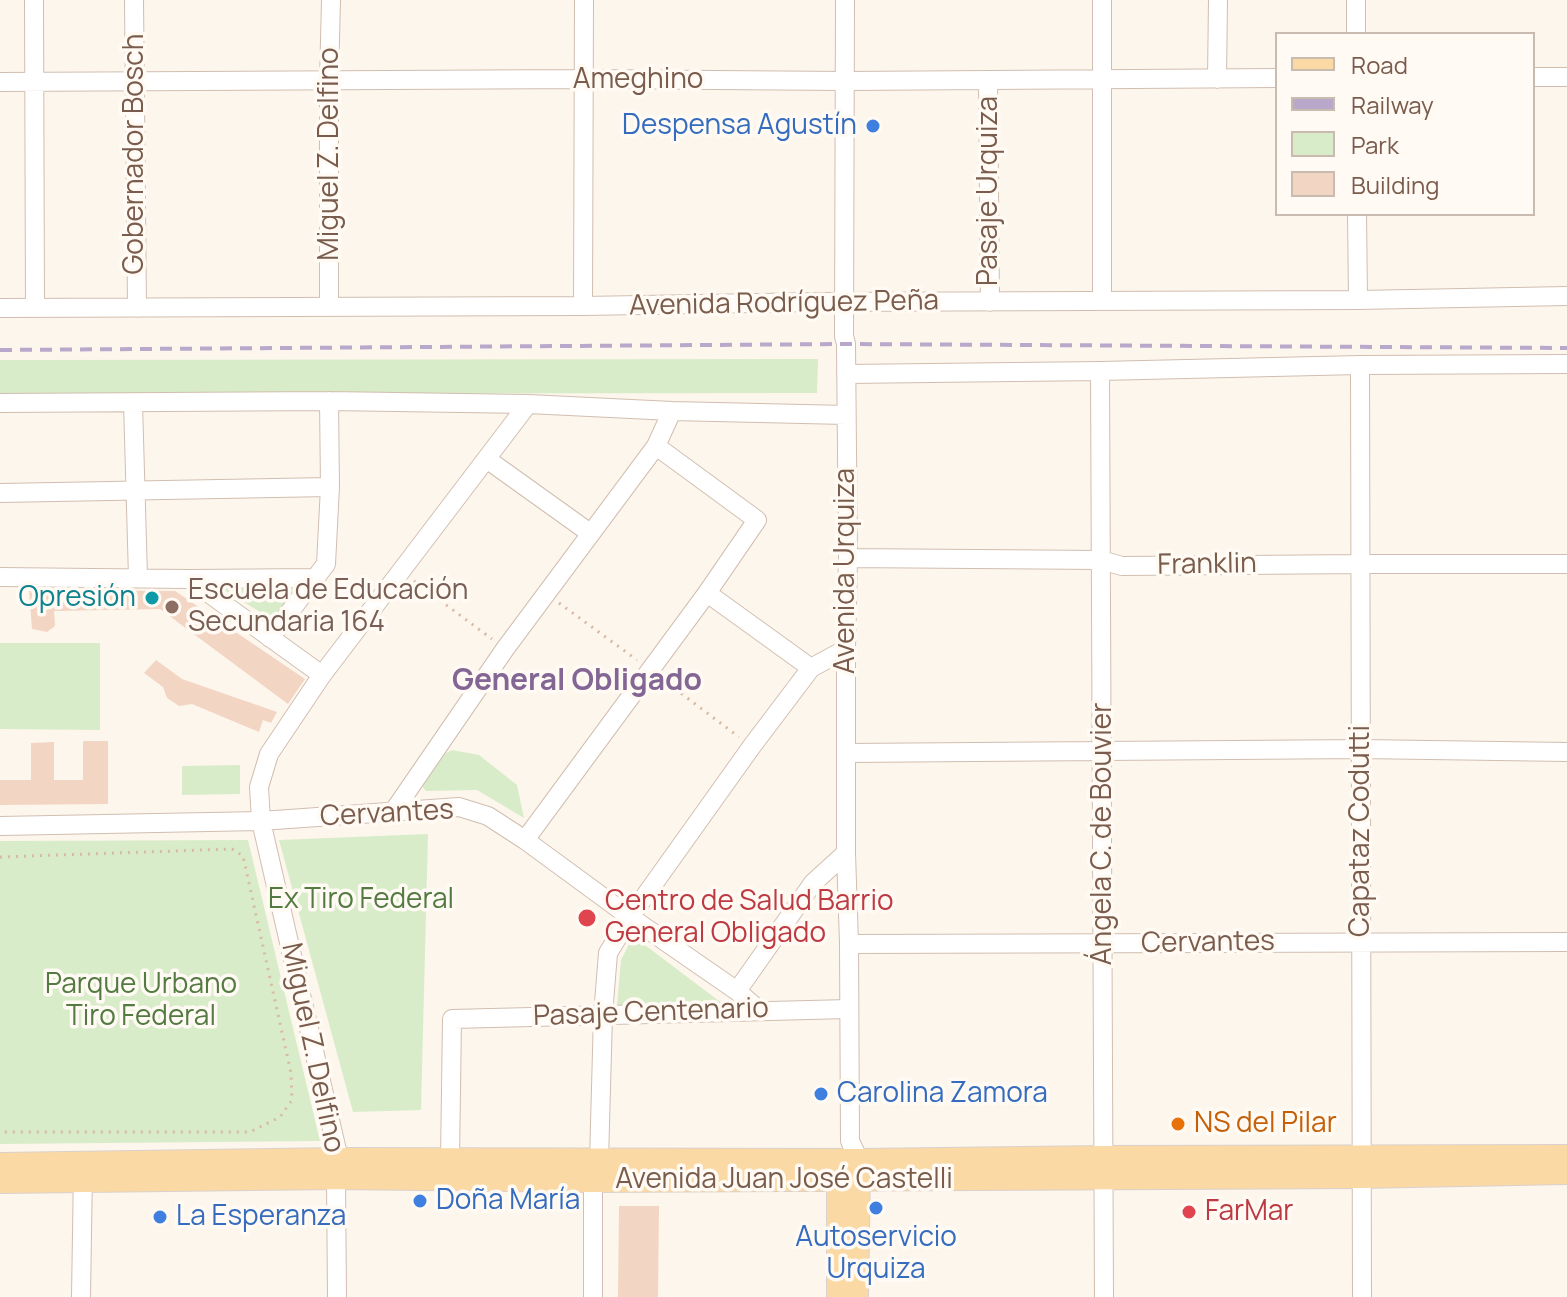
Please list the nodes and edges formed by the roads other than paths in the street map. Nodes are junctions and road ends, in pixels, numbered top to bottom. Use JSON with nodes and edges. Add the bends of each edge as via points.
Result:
{"nodes":[{"id":1,"x":34,"y":0,"type":"edge"},
{"id":2,"x":134,"y":0,"type":"edge"},
{"id":3,"x":331,"y":0,"type":"edge"},
{"id":4,"x":584,"y":0,"type":"edge"},
{"id":5,"x":845,"y":0,"type":"edge"},
{"id":6,"x":1102,"y":0,"type":"edge"},
{"id":7,"x":1218,"y":0,"type":"edge"},
{"id":8,"x":1356,"y":0,"type":"edge"},
{"id":9,"x":1356,"y":32,"type":"edge"},
{"id":10,"x":1535,"y":77,"type":"edge"},
{"id":11,"x":1567,"y":77,"type":"edge"},
{"id":12,"x":1275,"y":78,"type":"edge"},
{"id":13,"x":583,"y":79,"type":"junction"},
{"id":14,"x":1217,"y":79,"type":"junction"},
{"id":15,"x":134,"y":80,"type":"junction"},
{"id":16,"x":988,"y":80,"type":"junction"},
{"id":17,"x":1102,"y":80,"type":"junction"},
{"id":18,"x":329,"y":81,"type":"junction"},
{"id":19,"x":846,"y":81,"type":"junction"},
{"id":20,"x":0,"y":82,"type":"edge"},
{"id":21,"x":35,"y":82,"type":"junction"},
{"id":22,"x":1357,"y":216,"type":"edge"},
{"id":23,"x":1567,"y":296,"type":"edge"},
{"id":24,"x":1358,"y":300,"type":"junction"},
{"id":25,"x":846,"y":301,"type":"junction"},
{"id":26,"x":1102,"y":301,"type":"junction"},
{"id":27,"x":990,"y":302,"type":"junction"},
{"id":28,"x":583,"y":306,"type":"junction"},
{"id":29,"x":329,"y":307,"type":"junction"},
{"id":30,"x":0,"y":308,"type":"edge"},
{"id":31,"x":35,"y":308,"type":"junction"},
{"id":32,"x":137,"y":308,"type":"junction"},
{"id":33,"x":1567,"y":364,"type":"edge"},
{"id":34,"x":1360,"y":365,"type":"junction"},
{"id":35,"x":1100,"y":371,"type":"junction"},
{"id":36,"x":846,"y":374,"type":"junction"},
{"id":37,"x":329,"y":401,"type":"junction"},
{"id":38,"x":0,"y":403,"type":"edge"},
{"id":39,"x":133,"y":403,"type":"junction"},
{"id":40,"x":528,"y":404,"type":"junction"},
{"id":41,"x":672,"y":411,"type":"junction"},
{"id":42,"x":846,"y":415,"type":"junction"},
{"id":43,"x":656,"y":446,"type":"junction"},
{"id":44,"x":488,"y":460,"type":"junction"},
{"id":45,"x":330,"y":487,"type":"junction"},
{"id":46,"x":136,"y":492,"type":"junction"},
{"id":47,"x":0,"y":493,"type":"edge"},
{"id":48,"x":590,"y":533,"type":"junction"},
{"id":49,"x":848,"y":558,"type":"junction"},
{"id":50,"x":1101,"y":560,"type":"junction"},
{"id":51,"x":1361,"y":564,"type":"junction"},
{"id":52,"x":1567,"y":564,"type":"edge"},
{"id":53,"x":0,"y":577,"type":"edge"},
{"id":54,"x":138,"y":577,"type":"junction"},
{"id":55,"x":316,"y":578,"type":"junction"},
{"id":56,"x":189,"y":579,"type":"junction"},
{"id":57,"x":707,"y":593,"type":"junction"},
{"id":58,"x":270,"y":638,"type":"junction"},
{"id":59,"x":846,"y":649,"type":"junction"},
{"id":60,"x":811,"y":668,"type":"junction"},
{"id":61,"x":322,"y":675,"type":"junction"},
{"id":62,"x":1361,"y":749,"type":"junction"},
{"id":63,"x":1103,"y":752,"type":"junction"},
{"id":64,"x":1567,"y":752,"type":"edge"},
{"id":65,"x":846,"y":753,"type":"junction"},
{"id":66,"x":393,"y":812,"type":"junction"},
{"id":67,"x":261,"y":821,"type":"junction"},
{"id":68,"x":0,"y":826,"type":"edge"},
{"id":69,"x":525,"y":840,"type":"junction"},
{"id":70,"x":846,"y":853,"type":"junction"},
{"id":71,"x":630,"y":917,"type":"junction"},
{"id":72,"x":1361,"y":942,"type":"junction"},
{"id":73,"x":1567,"y":942,"type":"edge"},
{"id":74,"x":849,"y":944,"type":"junction"},
{"id":75,"x":1103,"y":944,"type":"junction"},
{"id":76,"x":737,"y":991,"type":"junction"},
{"id":77,"x":849,"y":1009,"type":"junction"},
{"id":78,"x":759,"y":1010,"type":"junction"},
{"id":79,"x":603,"y":1015,"type":"junction"},
{"id":80,"x":1567,"y":1156,"type":"edge"},
{"id":81,"x":450,"y":1160,"type":"junction"},
{"id":82,"x":0,"y":1164,"type":"edge"},
{"id":83,"x":849,"y":1164,"type":"junction"},
{"id":84,"x":1361,"y":1167,"type":"junction"},
{"id":85,"x":1104,"y":1168,"type":"junction"},
{"id":86,"x":338,"y":1169,"type":"junction"},
{"id":87,"x":596,"y":1171,"type":"junction"},
{"id":88,"x":83,"y":1172,"type":"junction"},
{"id":89,"x":1567,"y":1173,"type":"edge"},
{"id":90,"x":0,"y":1182,"type":"edge"},
{"id":91,"x":81,"y":1297,"type":"edge"},
{"id":92,"x":337,"y":1297,"type":"edge"},
{"id":93,"x":593,"y":1297,"type":"edge"},
{"id":94,"x":838,"y":1297,"type":"edge"},
{"id":95,"x":857,"y":1297,"type":"edge"},
{"id":96,"x":1104,"y":1297,"type":"edge"},
{"id":97,"x":1362,"y":1297,"type":"edge"}],
"edges":[{"from":1,"to":21,"type":"street"},
{"from":2,"to":15,"type":"street","name":"Gobernador Bosch"},
{"from":3,"to":18,"type":"street","name":"Miguel Z. Delfino"},
{"from":4,"to":13,"type":"street"},
{"from":5,"to":19,"type":"street","name":"Avenida Urquiza"},
{"from":6,"to":17,"type":"street"},
{"from":7,"to":14,"type":"street"},
{"from":8,"to":9,"type":"street"},
{"from":10,"to":11,"type":"street"},
{"from":12,"to":14,"type":"street","name":"Ameghino"},
{"from":13,"to":18,"type":"street","name":"Ameghino"},
{"from":13,"to":19,"type":"street","name":"Ameghino"},
{"from":13,"to":28,"type":"street"},
{"from":14,"to":17,"type":"street","name":"Ameghino"},
{"from":15,"to":18,"type":"street","name":"Ameghino"},
{"from":15,"to":21,"type":"street","name":"Ameghino"},
{"from":15,"to":32,"type":"street","name":"Gobernador Bosch"},
{"from":16,"to":17,"type":"street","name":"Ameghino"},
{"from":16,"to":19,"type":"street","name":"Ameghino"},
{"from":16,"to":27,"type":"street","name":"Pasaje Urquiza"},
{"from":17,"to":26,"type":"street"},
{"from":18,"to":29,"type":"street","name":"Miguel Z. Delfino"},
{"from":19,"to":25,"type":"street","name":"Avenida Urquiza"},
{"from":20,"to":21,"type":"street","name":"Ameghino"},
{"from":21,"to":31,"type":"street"},
{"from":22,"to":24,"type":"street"},
{"from":23,"to":24,"type":"street","name":"Avenida Rodríguez Peña"},
{"from":24,"to":26,"type":"street","name":"Avenida Rodríguez Peña"},
{"from":25,"to":27,"type":"street","name":"Avenida Rodríguez Peña"},
{"from":25,"to":28,"type":"street","name":"Avenida Rodríguez Peña"},
{"from":25,"to":36,"type":"street","name":"Avenida Urquiza"},
{"from":26,"to":27,"type":"street","name":"Avenida Rodríguez Peña"},
{"from":28,"to":29,"type":"street","name":"Avenida Rodríguez Peña"},
{"from":29,"to":32,"type":"street","name":"Avenida Rodríguez Peña"},
{"from":30,"to":31,"type":"street","name":"Avenida Rodríguez Peña"},
{"from":31,"to":32,"type":"street","name":"Avenida Rodríguez Peña"},
{"from":33,"to":34,"type":"street"},
{"from":34,"to":35,"type":"street"},
{"from":34,"to":51,"type":"street","name":"Capataz Codutti"},
{"from":35,"to":36,"type":"street"},
{"from":35,"to":50,"type":"street","name":"Ángela C. de Bouvier"},
{"from":36,"to":42,"type":"street","name":"Avenida Urquiza"},
{"from":37,"to":39,"type":"street"},
{"from":37,"to":40,"type":"street"},
{"from":37,"to":45,"type":"street"},
{"from":38,"to":39,"type":"street"},
{"from":39,"to":46,"type":"street"},
{"from":40,"to":41,"type":"street"},
{"from":40,"to":44,"type":"street","name":"Miguel Z. Delfino"},
{"from":41,"to":42,"type":"street"},
{"from":41,"to":43,"type":"street"},
{"from":42,"to":49,"type":"street","name":"Avenida Urquiza"},
{"from":43,"to":48,"type":"street"},
{"from":43,"to":57,"type":"street","via":[[757,520]]},
{"from":44,"to":48,"type":"street"},
{"from":44,"to":61,"type":"street","name":"Miguel Z. Delfino"},
{"from":45,"to":46,"type":"street"},
{"from":45,"to":55,"type":"street","via":[[326,564]]},
{"from":46,"to":47,"type":"street"},
{"from":46,"to":54,"type":"street"},
{"from":48,"to":66,"type":"street"},
{"from":49,"to":50,"type":"street","name":"Franklin"},
{"from":49,"to":59,"type":"street","name":"Avenida Urquiza"},
{"from":50,"to":51,"type":"street","name":"Franklin","via":[[1122,566]]},
{"from":50,"to":63,"type":"street","name":"Ángela C. de Bouvier"},
{"from":51,"to":52,"type":"street","name":"Franklin"},
{"from":51,"to":62,"type":"street","name":"Capataz Codutti"},
{"from":53,"to":54,"type":"street"},
{"from":54,"to":56,"type":"street"},
{"from":55,"to":56,"type":"street"},
{"from":55,"to":58,"type":"street"},
{"from":56,"to":58,"type":"street"},
{"from":57,"to":60,"type":"street"},
{"from":57,"to":69,"type":"street"},
{"from":58,"to":61,"type":"street"},
{"from":59,"to":60,"type":"street"},
{"from":59,"to":65,"type":"street","name":"Avenida Urquiza"},
{"from":60,"to":71,"type":"street"},
{"from":61,"to":67,"type":"street","name":"Miguel Z. Delfino","via":[[269,754],[259,787]]},
{"from":62,"to":63,"type":"street"},
{"from":62,"to":64,"type":"street"},
{"from":62,"to":72,"type":"street","name":"Capataz Codutti"},
{"from":63,"to":65,"type":"street"},
{"from":63,"to":75,"type":"street","name":"Ángela C. de Bouvier"},
{"from":65,"to":70,"type":"street","name":"Avenida Urquiza"},
{"from":66,"to":67,"type":"street","name":"Cervantes"},
{"from":66,"to":69,"type":"street","name":"Cervantes","via":[[459,807],[488,816]]},
{"from":67,"to":68,"type":"street","name":"Cervantes"},
{"from":67,"to":86,"type":"street","name":"Miguel Z. Delfino"},
{"from":69,"to":71,"type":"street","name":"Cervantes"},
{"from":70,"to":74,"type":"street","name":"Avenida Urquiza"},
{"from":70,"to":76,"type":"street","via":[[813,883]]},
{"from":71,"to":76,"type":"street","name":"Cervantes"},
{"from":71,"to":79,"type":"street","via":[[608,953]]},
{"from":72,"to":73,"type":"street","name":"Cervantes"},
{"from":72,"to":75,"type":"street","name":"Cervantes"},
{"from":72,"to":84,"type":"street","name":"Capataz Codutti"},
{"from":74,"to":75,"type":"street","name":"Cervantes"},
{"from":74,"to":77,"type":"street","name":"Avenida Urquiza"},
{"from":75,"to":85,"type":"street","name":"Ángela C. de Bouvier"},
{"from":76,"to":78,"type":"street","name":"Cervantes"},
{"from":77,"to":78,"type":"street","name":"Pasaje Centenario"},
{"from":77,"to":83,"type":"street","name":"Avenida Urquiza"},
{"from":78,"to":79,"type":"street","name":"Pasaje Centenario"},
{"from":79,"to":81,"type":"street","name":"Pasaje Centenario","via":[[452,1019]]},
{"from":79,"to":87,"type":"street"},
{"from":80,"to":84,"type":"main road","name":"Avenida Juan José Castelli"},
{"from":81,"to":86,"type":"main road","name":"Avenida Juan José Castelli"},
{"from":81,"to":87,"type":"main road","name":"Avenida Juan José Castelli"},
{"from":82,"to":88,"type":"main road","name":"Avenida Juan José Castelli"},
{"from":83,"to":85,"type":"main road","name":"Avenida Juan José Castelli"},
{"from":83,"to":87,"type":"main road","name":"Avenida Juan José Castelli"},
{"from":83,"to":94,"type":"main road","name":"Avenida Urquiza"},
{"from":83,"to":95,"type":"main road","name":"Avenida Urquiza"},
{"from":84,"to":85,"type":"main road","name":"Avenida Juan José Castelli"},
{"from":84,"to":89,"type":"main road","name":"Avenida Juan José Castelli"},
{"from":84,"to":97,"type":"street","name":"Capataz Codutti"},
{"from":85,"to":96,"type":"street","name":"Ángela C. de Bouvier"},
{"from":86,"to":87,"type":"main road","name":"Avenida Juan José Castelli"},
{"from":86,"to":88,"type":"main road","name":"Avenida Juan José Castelli"},
{"from":86,"to":92,"type":"street","name":"Miguel Z. Delfino"},
{"from":87,"to":93,"type":"street"},
{"from":88,"to":90,"type":"main road","name":"Avenida Juan José Castelli"},
{"from":88,"to":91,"type":"street"}]}
